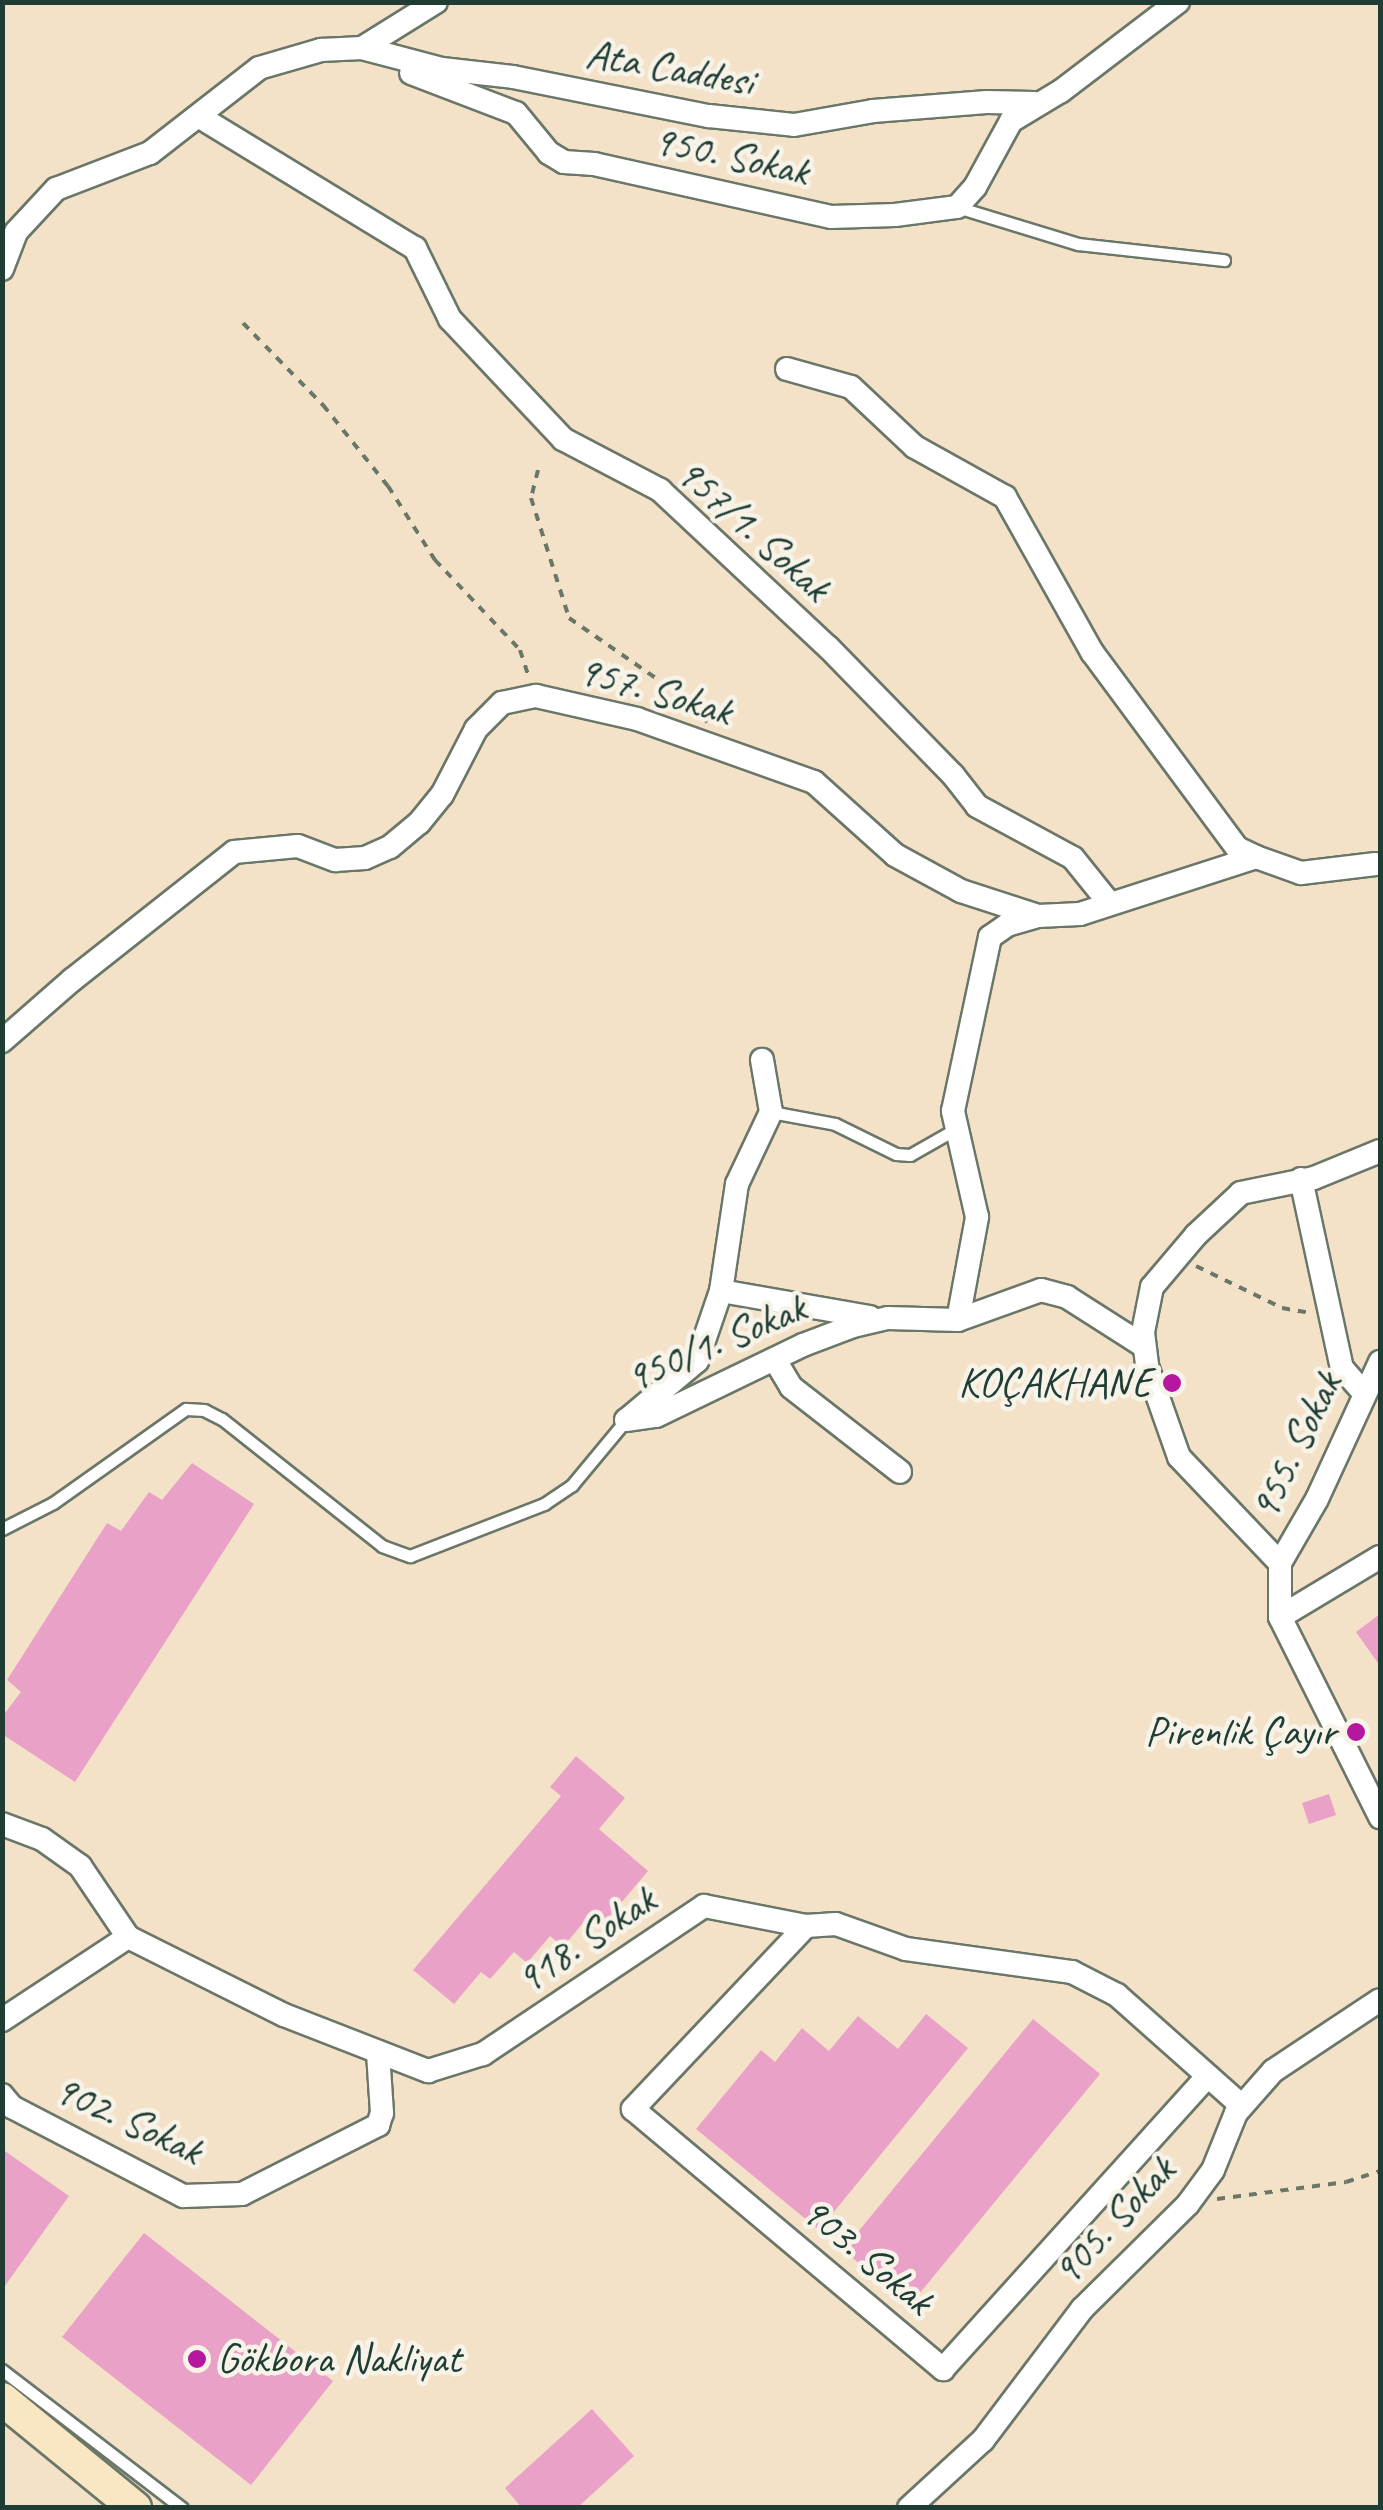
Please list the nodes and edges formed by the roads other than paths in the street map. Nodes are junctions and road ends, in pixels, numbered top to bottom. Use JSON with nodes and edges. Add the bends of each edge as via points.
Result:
{"nodes":[{"id":1,"x":436,"y":2,"type":"edge"},
{"id":2,"x":1178,"y":2,"type":"edge"},
{"id":3,"x":362,"y":48,"type":"junction"},
{"id":4,"x":394,"y":58,"type":"junction"},
{"id":5,"x":1034,"y":104,"type":"junction"},
{"id":6,"x":200,"y":118,"type":"junction"},
{"id":7,"x":957,"y":206,"type":"junction"},
{"id":8,"x":1224,"y":260,"type":"dead end"},
{"id":9,"x":2,"y":269,"type":"edge"},
{"id":10,"x":787,"y":369,"type":"dead end"},
{"id":11,"x":1256,"y":857,"type":"junction"},
{"id":12,"x":1379,"y":868,"type":"edge"},
{"id":13,"x":1110,"y":904,"type":"junction"},
{"id":14,"x":1038,"y":916,"type":"junction"},
{"id":15,"x":2,"y":1042,"type":"edge"},
{"id":16,"x":762,"y":1060,"type":"dead end"},
{"id":17,"x":771,"y":1112,"type":"junction"},
{"id":18,"x":954,"y":1130,"type":"junction"},
{"id":19,"x":1380,"y":1150,"type":"edge"},
{"id":20,"x":1301,"y":1179,"type":"junction"},
{"id":21,"x":721,"y":1291,"type":"junction"},
{"id":22,"x":888,"y":1318,"type":"junction"},
{"id":23,"x":958,"y":1320,"type":"junction"},
{"id":24,"x":1144,"y":1346,"type":"junction"},
{"id":25,"x":775,"y":1360,"type":"junction"},
{"id":26,"x":1380,"y":1362,"type":"edge"},
{"id":27,"x":1363,"y":1392,"type":"junction"},
{"id":28,"x":626,"y":1420,"type":"junction"},
{"id":29,"x":900,"y":1472,"type":"dead end"},
{"id":30,"x":2,"y":1529,"type":"edge"},
{"id":31,"x":1380,"y":1557,"type":"edge"},
{"id":32,"x":1280,"y":1563,"type":"junction"},
{"id":33,"x":1280,"y":1617,"type":"junction"},
{"id":34,"x":1380,"y":1817,"type":"edge"},
{"id":35,"x":2,"y":1824,"type":"edge"},
{"id":36,"x":806,"y":1926,"type":"junction"},
{"id":37,"x":128,"y":1937,"type":"junction"},
{"id":38,"x":1380,"y":2000,"type":"edge"},
{"id":39,"x":2,"y":2020,"type":"edge"},
{"id":40,"x":378,"y":2052,"type":"junction"},
{"id":41,"x":1208,"y":2076,"type":"junction"},
{"id":42,"x":4,"y":2100,"type":"edge"},
{"id":43,"x":1242,"y":2106,"type":"junction"},
{"id":44,"x":2,"y":2370,"type":"edge"},
{"id":45,"x":2,"y":2400,"type":"edge"},
{"id":46,"x":2,"y":2409,"type":"edge"},
{"id":47,"x":41,"y":2430,"type":"junction"},
{"id":48,"x":135,"y":2508,"type":"edge"},
{"id":49,"x":182,"y":2508,"type":"edge"},
{"id":50,"x":909,"y":2508,"type":"edge"}],
"edges":[{"from":1,"to":3,"type":"street"},
{"from":2,"to":5,"type":"street"},
{"from":3,"to":4,"type":"street","name":"Ata Caddesi"},
{"from":3,"to":6,"type":"street","name":"Ata Caddesi","via":[[259,68]]},
{"from":4,"to":5,"type":"street","name":"Ata Caddesi","via":[[794,126],[892,110]]},
{"from":4,"to":7,"type":"street","name":"950. Sokak","via":[[406,71],[516,113],[564,162],[832,216]]},
{"from":5,"to":7,"type":"street","via":[[1011,121],[975,187]]},
{"from":6,"to":9,"type":"street","via":[[150,154],[56,189],[16,232]]},
{"from":6,"to":13,"type":"street","name":"957/1. Sokak","via":[[414,248],[450,319],[563,439],[660,490],[828,648],[977,806],[1073,858]]},
{"from":7,"to":8,"type":"lane","via":[[1078,244]]},
{"from":10,"to":11,"type":"street","via":[[851,388],[915,447],[1005,497],[1092,652],[1237,848]]},
{"from":11,"to":12,"type":"street","via":[[1300,873]]},
{"from":11,"to":13,"type":"street","name":"957. Sokak"},
{"from":13,"to":14,"type":"street","name":"957. Sokak"},
{"from":14,"to":15,"type":"street","name":"957. Sokak","via":[[961,891],[895,855],[814,782],[638,718],[536,696],[502,703],[476,729],[442,795],[390,847],[366,858],[335,860],[298,846],[234,852]]},
{"from":14,"to":18,"type":"street","via":[[990,937]]},
{"from":16,"to":17,"type":"street"},
{"from":17,"to":18,"type":"lane","via":[[835,1124],[896,1154],[910,1154]]},
{"from":17,"to":21,"type":"street","via":[[737,1184]]},
{"from":18,"to":23,"type":"street","via":[[976,1217]]},
{"from":19,"to":20,"type":"street"},
{"from":20,"to":24,"type":"street","via":[[1242,1193],[1179,1256],[1152,1287]]},
{"from":20,"to":27,"type":"street","via":[[1342,1368]]},
{"from":21,"to":22,"type":"street"},
{"from":21,"to":28,"type":"street","via":[[697,1362]]},
{"from":22,"to":23,"type":"street","name":"950/1. Sokak"},
{"from":22,"to":25,"type":"street","name":"950/1. Sokak"},
{"from":23,"to":24,"type":"street","name":"950/1. Sokak","via":[[1041,1290],[1067,1296]]},
{"from":24,"to":32,"type":"street","via":[[1179,1457]]},
{"from":25,"to":28,"type":"street","name":"950/1. Sokak","via":[[656,1416]]},
{"from":25,"to":29,"type":"street","via":[[791,1387]]},
{"from":26,"to":27,"type":"street","name":"955. Sokak"},
{"from":27,"to":32,"type":"street","name":"955. Sokak","via":[[1317,1499]]},
{"from":28,"to":30,"type":"lane","name":"950/1. Sokak","via":[[572,1485],[544,1504],[410,1556],[382,1546],[204,1410],[186,1409],[53,1503]]},
{"from":31,"to":33,"type":"street"},
{"from":32,"to":33,"type":"street"},
{"from":33,"to":34,"type":"street"},
{"from":35,"to":37,"type":"street","name":"918. Sokak","via":[[42,1839],[80,1866]]},
{"from":36,"to":40,"type":"street","name":"918. Sokak","via":[[704,1906],[482,2054],[428,2071]]},
{"from":36,"to":41,"type":"street","name":"918. Sokak","via":[[836,1924],[906,1948],[1072,1972],[1117,1995]]},
{"from":36,"to":41,"type":"street","name":"903. Sokak","via":[[633,2109],[943,2369]]},
{"from":37,"to":39,"type":"street"},
{"from":37,"to":40,"type":"street","name":"918. Sokak","via":[[284,2015]]},
{"from":38,"to":43,"type":"street","name":"905. Sokak","via":[[1273,2071]]},
{"from":40,"to":42,"type":"street","name":"902. Sokak","via":[[378,2125],[242,2194],[184,2196]]},
{"from":41,"to":43,"type":"street","name":"918. Sokak"},
{"from":43,"to":50,"type":"street","name":"905. Sokak","via":[[1213,2170],[1188,2204],[1082,2308],[983,2440]]},
{"from":44,"to":49,"type":"lane"},
{"from":45,"to":47,"type":"street"},
{"from":46,"to":47,"type":"street"},
{"from":47,"to":48,"type":"street"}]}
